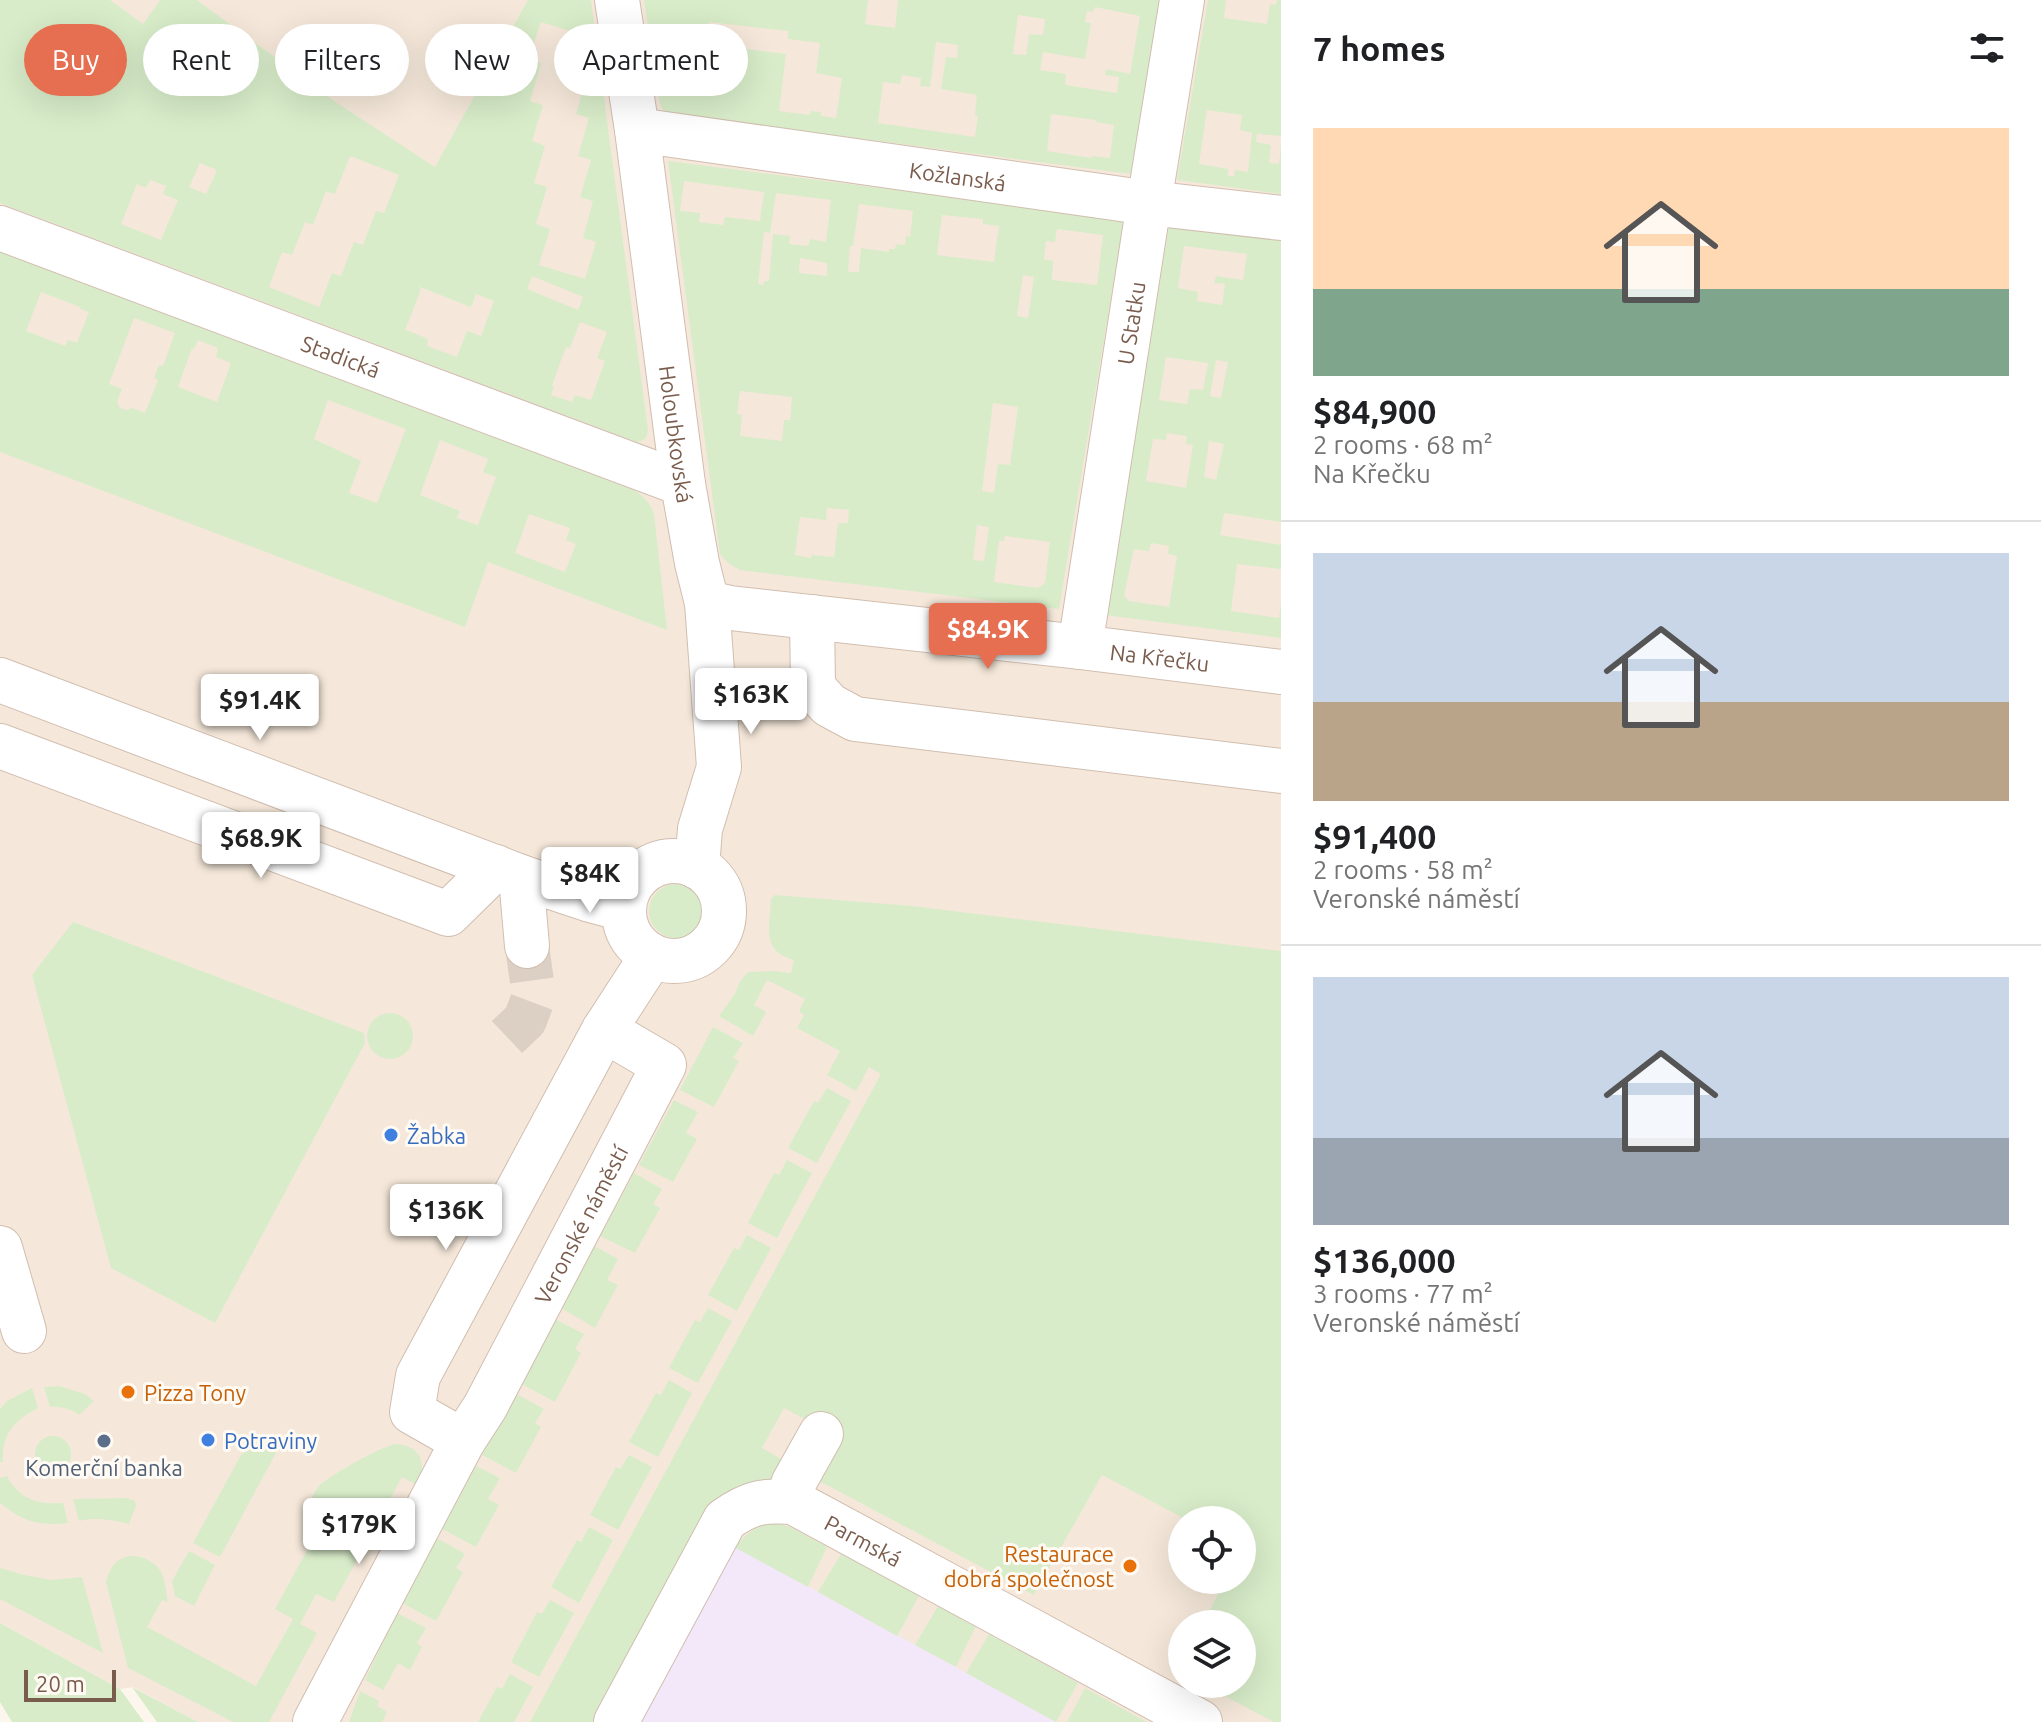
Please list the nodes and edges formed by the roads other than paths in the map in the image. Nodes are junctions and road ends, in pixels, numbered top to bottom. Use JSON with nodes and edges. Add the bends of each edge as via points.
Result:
{"nodes":[{"id":1,"x":617,"y":0,"type":"edge"},
{"id":2,"x":1182,"y":0,"type":"edge"},
{"id":3,"x":637,"y":130,"type":"junction"},
{"id":4,"x":1149,"y":203,"type":"junction"},
{"id":5,"x":1281,"y":218,"type":"edge"},
{"id":6,"x":0,"y":228,"type":"edge"},
{"id":7,"x":683,"y":484,"type":"junction"},
{"id":8,"x":707,"y":603,"type":"junction"},
{"id":9,"x":812,"y":617,"type":"junction"},
{"id":10,"x":1080,"y":647,"type":"junction"},
{"id":11,"x":1281,"y":672,"type":"edge"},
{"id":12,"x":0,"y":680,"type":"edge"},
{"id":13,"x":0,"y":746,"type":"edge"},
{"id":14,"x":1281,"y":771,"type":"edge"},
{"id":15,"x":697,"y":867,"type":"junction"},
{"id":16,"x":508,"y":872,"type":"junction"},
{"id":17,"x":624,"y":909,"type":"junction"},
{"id":18,"x":527,"y":946,"type":"tunnel mouth"},
{"id":19,"x":652,"y":956,"type":"junction"},
{"id":20,"x":604,"y":1030,"type":"junction"},
{"id":21,"x":0,"y":1248,"type":"edge"},
{"id":22,"x":24,"y":1331,"type":"dead end"},
{"id":23,"x":821,"y":1434,"type":"dead end"},
{"id":24,"x":463,"y":1441,"type":"junction"},
{"id":25,"x":793,"y":1502,"type":"junction"},
{"id":26,"x":315,"y":1722,"type":"edge"},
{"id":27,"x":616,"y":1722,"type":"edge"},
{"id":28,"x":1200,"y":1722,"type":"edge"}],
"edges":[{"from":1,"to":3,"type":"street","name":"Holoubkovská"},
{"from":2,"to":4,"type":"street","name":"U Statku"},
{"from":3,"to":4,"type":"street","name":"Kožlanská"},
{"from":3,"to":7,"type":"street","name":"Holoubkovská"},
{"from":4,"to":5,"type":"street","name":"Kožlanská"},
{"from":4,"to":10,"type":"street","name":"U Statku"},
{"from":6,"to":7,"type":"street","name":"Stadická"},
{"from":7,"to":8,"type":"street","name":"Holoubkovská"},
{"from":8,"to":9,"type":"street","name":"Na Křečku"},
{"from":8,"to":15,"type":"street","name":"Holoubkovská","via":[[719,767],[700,829]]},
{"from":9,"to":10,"type":"street","name":"Na Křečku"},
{"from":9,"to":14,"type":"street","via":[[813,687],[829,705],[855,719]]},
{"from":10,"to":11,"type":"street","name":"Na Křečku"},
{"from":12,"to":16,"type":"street"},
{"from":13,"to":16,"type":"street","via":[[448,914]]},
{"from":15,"to":17,"type":"street","via":[[681,861],[649,867],[627,893]]},
{"from":15,"to":19,"type":"street","via":[[720,892],[724,909],[718,934],[701,953],[686,960]]},
{"from":16,"to":17,"type":"street"},
{"from":16,"to":18,"type":"street"},
{"from":17,"to":19,"type":"street","via":[[631,937]]},
{"from":19,"to":20,"type":"street"},
{"from":20,"to":24,"type":"street","via":[[418,1376],[412,1412]]},
{"from":20,"to":24,"type":"street","name":"Veronské náměstí","via":[[664,1065]]},
{"from":21,"to":22,"type":"street"},
{"from":23,"to":25,"type":"street","via":[[793,1484]]},
{"from":24,"to":26,"type":"street","name":"Veronské náměstí"},
{"from":25,"to":27,"type":"street","via":[[742,1507],[725,1520]]},
{"from":25,"to":28,"type":"street","name":"Parmská"}]}
